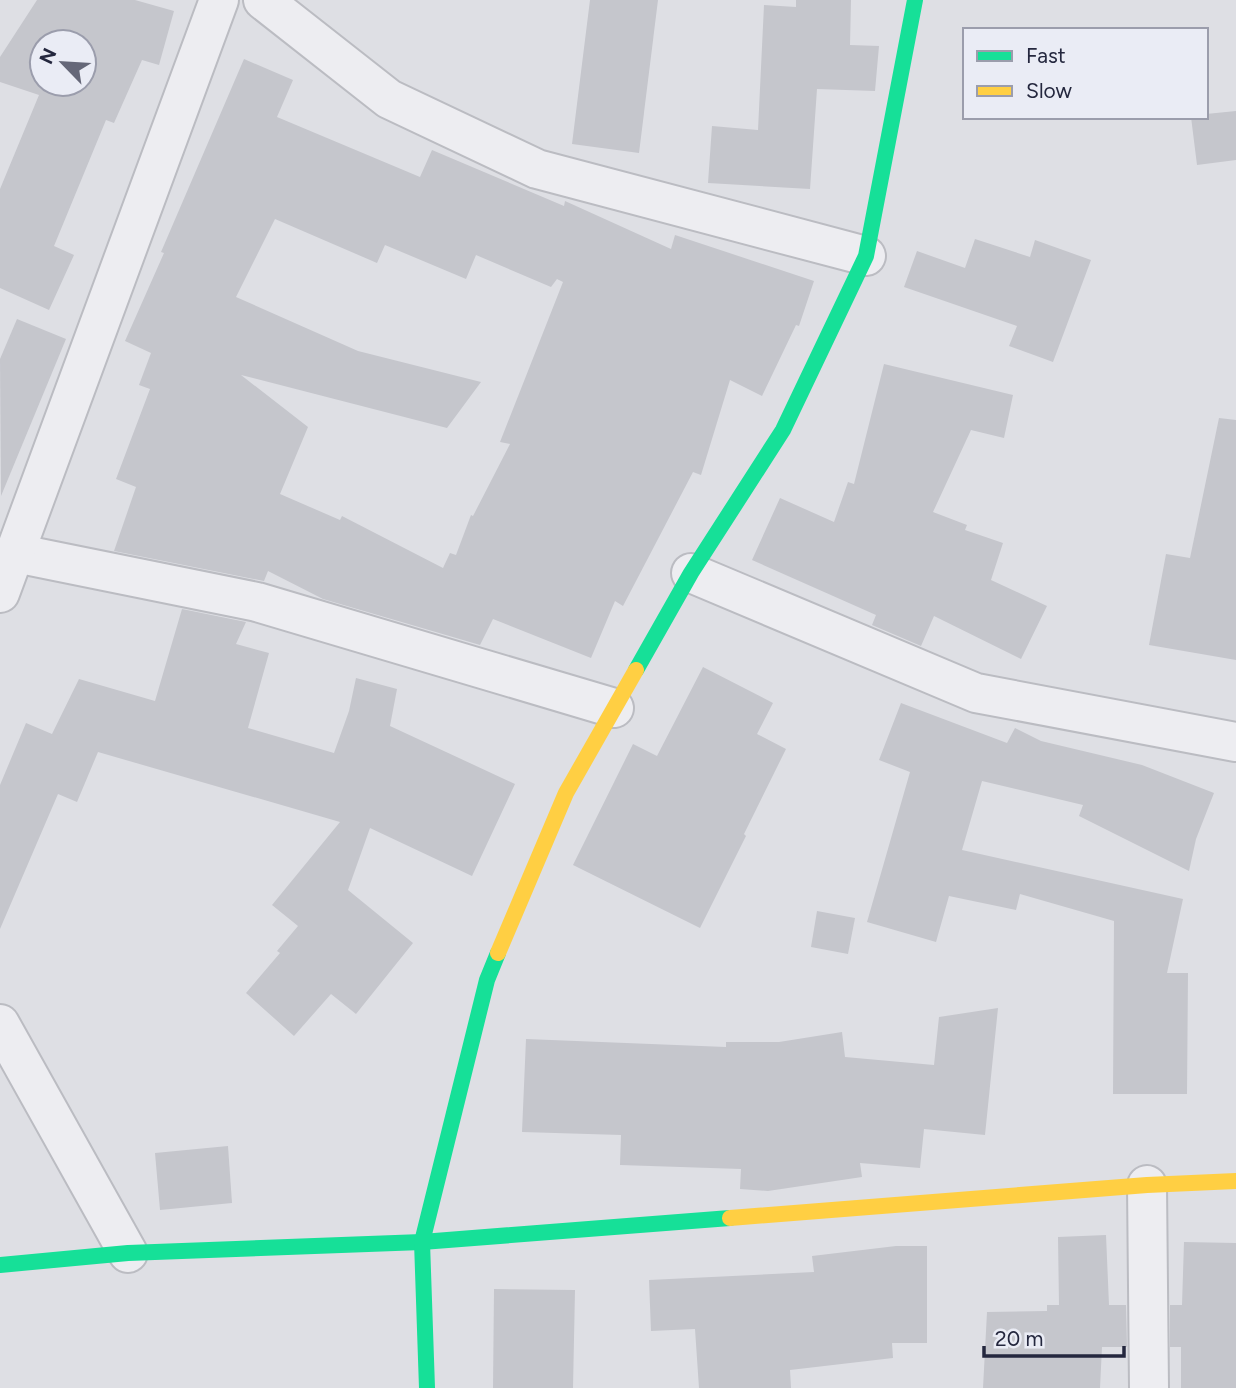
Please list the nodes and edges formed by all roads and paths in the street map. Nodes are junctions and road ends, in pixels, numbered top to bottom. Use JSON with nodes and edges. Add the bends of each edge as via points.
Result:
{"nodes":[{"id":1,"x":219,"y":0,"type":"edge"},
{"id":2,"x":263,"y":0,"type":"edge"},
{"id":3,"x":915,"y":0,"type":"edge"},
{"id":4,"x":866,"y":256,"type":"junction"},
{"id":5,"x":15,"y":553,"type":"junction"},
{"id":6,"x":691,"y":573,"type":"junction"},
{"id":7,"x":0,"y":593,"type":"edge"},
{"id":8,"x":614,"y":708,"type":"junction"},
{"id":9,"x":1236,"y":742,"type":"edge"},
{"id":10,"x":0,"y":1024,"type":"edge"},
{"id":11,"x":1236,"y":1181,"type":"edge"},
{"id":12,"x":1147,"y":1185,"type":"junction"},
{"id":13,"x":422,"y":1242,"type":"junction"},
{"id":14,"x":128,"y":1253,"type":"junction"},
{"id":15,"x":0,"y":1265,"type":"edge"},
{"id":16,"x":427,"y":1388,"type":"edge"},
{"id":17,"x":1149,"y":1388,"type":"edge"}],
"edges":[{"from":1,"to":5,"type":"street"},
{"from":2,"to":4,"type":"street","via":[[389,99],[537,169]]},
{"from":3,"to":4,"type":"street"},
{"from":4,"to":6,"type":"street","via":[[783,430]]},
{"from":5,"to":7,"type":"street"},
{"from":5,"to":8,"type":"street","via":[[257,602]]},
{"from":6,"to":8,"type":"street"},
{"from":6,"to":9,"type":"street","via":[[976,693]]},
{"from":8,"to":13,"type":"street","via":[[566,793],[487,980]]},
{"from":10,"to":14,"type":"street"},
{"from":11,"to":12,"type":"street"},
{"from":12,"to":13,"type":"street"},
{"from":12,"to":17,"type":"street"},
{"from":13,"to":14,"type":"street"},
{"from":13,"to":16,"type":"street"},
{"from":14,"to":15,"type":"street"}]}
